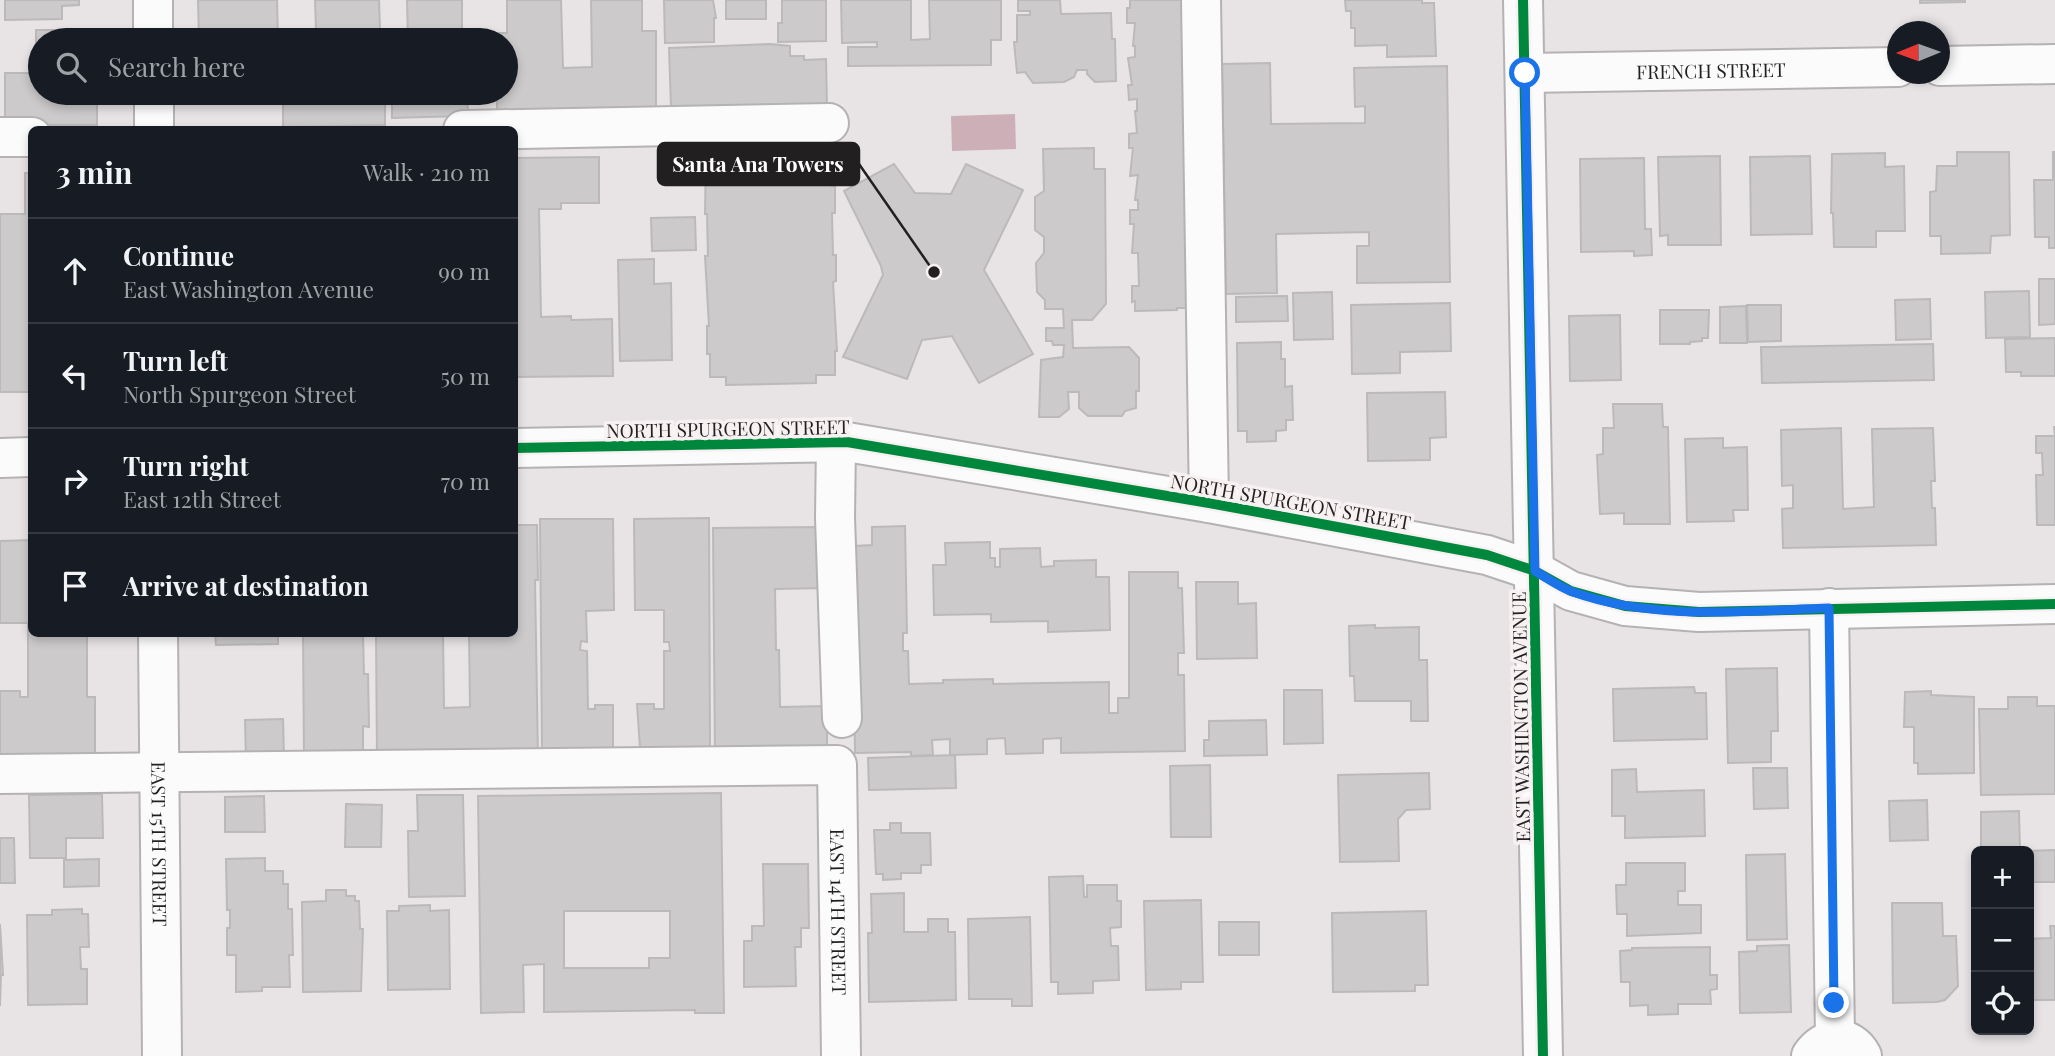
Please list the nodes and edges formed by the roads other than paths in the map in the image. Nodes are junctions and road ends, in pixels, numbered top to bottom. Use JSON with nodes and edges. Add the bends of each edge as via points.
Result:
{"nodes":[{"id":1,"x":153,"y":0,"type":"edge"},
{"id":2,"x":1201,"y":0,"type":"edge"},
{"id":3,"x":1523,"y":0,"type":"edge"},
{"id":4,"x":153,"y":28,"type":"edge"},
{"id":5,"x":2055,"y":64,"type":"edge"},
{"id":6,"x":1950,"y":66,"type":"edge"},
{"id":7,"x":1887,"y":67,"type":"edge"},
{"id":8,"x":1525,"y":73,"type":"junction"},
{"id":9,"x":154,"y":105,"type":"edge"},
{"id":10,"x":829,"y":123,"type":"dead end"},
{"id":11,"x":154,"y":126,"type":"edge"},
{"id":12,"x":518,"y":129,"type":"edge"},
{"id":13,"x":0,"y":137,"type":"edge"},
{"id":14,"x":28,"y":137,"type":"edge"},
{"id":15,"x":836,"y":442,"type":"junction"},
{"id":16,"x":518,"y":449,"type":"edge"},
{"id":17,"x":28,"y":457,"type":"edge"},
{"id":18,"x":0,"y":458,"type":"edge"},
{"id":19,"x":1209,"y":503,"type":"junction"},
{"id":20,"x":1535,"y":571,"type":"junction"},
{"id":21,"x":2055,"y":604,"type":"edge"},
{"id":22,"x":1829,"y":608,"type":"junction"},
{"id":23,"x":158,"y":637,"type":"edge"},
{"id":24,"x":842,"y":718,"type":"dead end"},
{"id":25,"x":159,"y":772,"type":"junction"},
{"id":26,"x":0,"y":774,"type":"edge"},
{"id":27,"x":1836,"y":1050,"type":"edge"},
{"id":28,"x":162,"y":1056,"type":"edge"},
{"id":29,"x":841,"y":1056,"type":"edge"},
{"id":30,"x":1542,"y":1056,"type":"edge"}],
"edges":[{"from":1,"to":4,"type":"street"},
{"from":2,"to":19,"type":"street"},
{"from":3,"to":8,"type":"street","name":"EAST WASHINGTON AVENUE"},
{"from":5,"to":6,"type":"street"},
{"from":7,"to":8,"type":"street","name":"FRENCH STREET"},
{"from":8,"to":20,"type":"street","name":"EAST WASHINGTON AVENUE"},
{"from":9,"to":11,"type":"street"},
{"from":10,"to":12,"type":"street"},
{"from":13,"to":14,"type":"street"},
{"from":15,"to":16,"type":"street","name":"NORTH SPURGEON STREET"},
{"from":15,"to":19,"type":"street","name":"NORTH SPURGEON STREET"},
{"from":15,"to":24,"type":"street"},
{"from":17,"to":18,"type":"street"},
{"from":19,"to":20,"type":"street","name":"NORTH SPURGEON STREET","via":[[1487,555]]},
{"from":20,"to":22,"type":"street","name":"NORTH SPURGEON STREET","via":[[1571,592],[1625,606],[1699,612]]},
{"from":20,"to":30,"type":"street","name":"EAST WASHINGTON AVENUE"},
{"from":21,"to":22,"type":"street","name":"NORTH SPURGEON STREET"},
{"from":22,"to":27,"type":"street"},
{"from":23,"to":25,"type":"street","name":"EAST 15TH STREET"},
{"from":25,"to":26,"type":"street"},
{"from":25,"to":28,"type":"street","name":"EAST 15TH STREET"},
{"from":25,"to":29,"type":"street","name":"EAST 14TH STREET","via":[[837,765]]}]}
